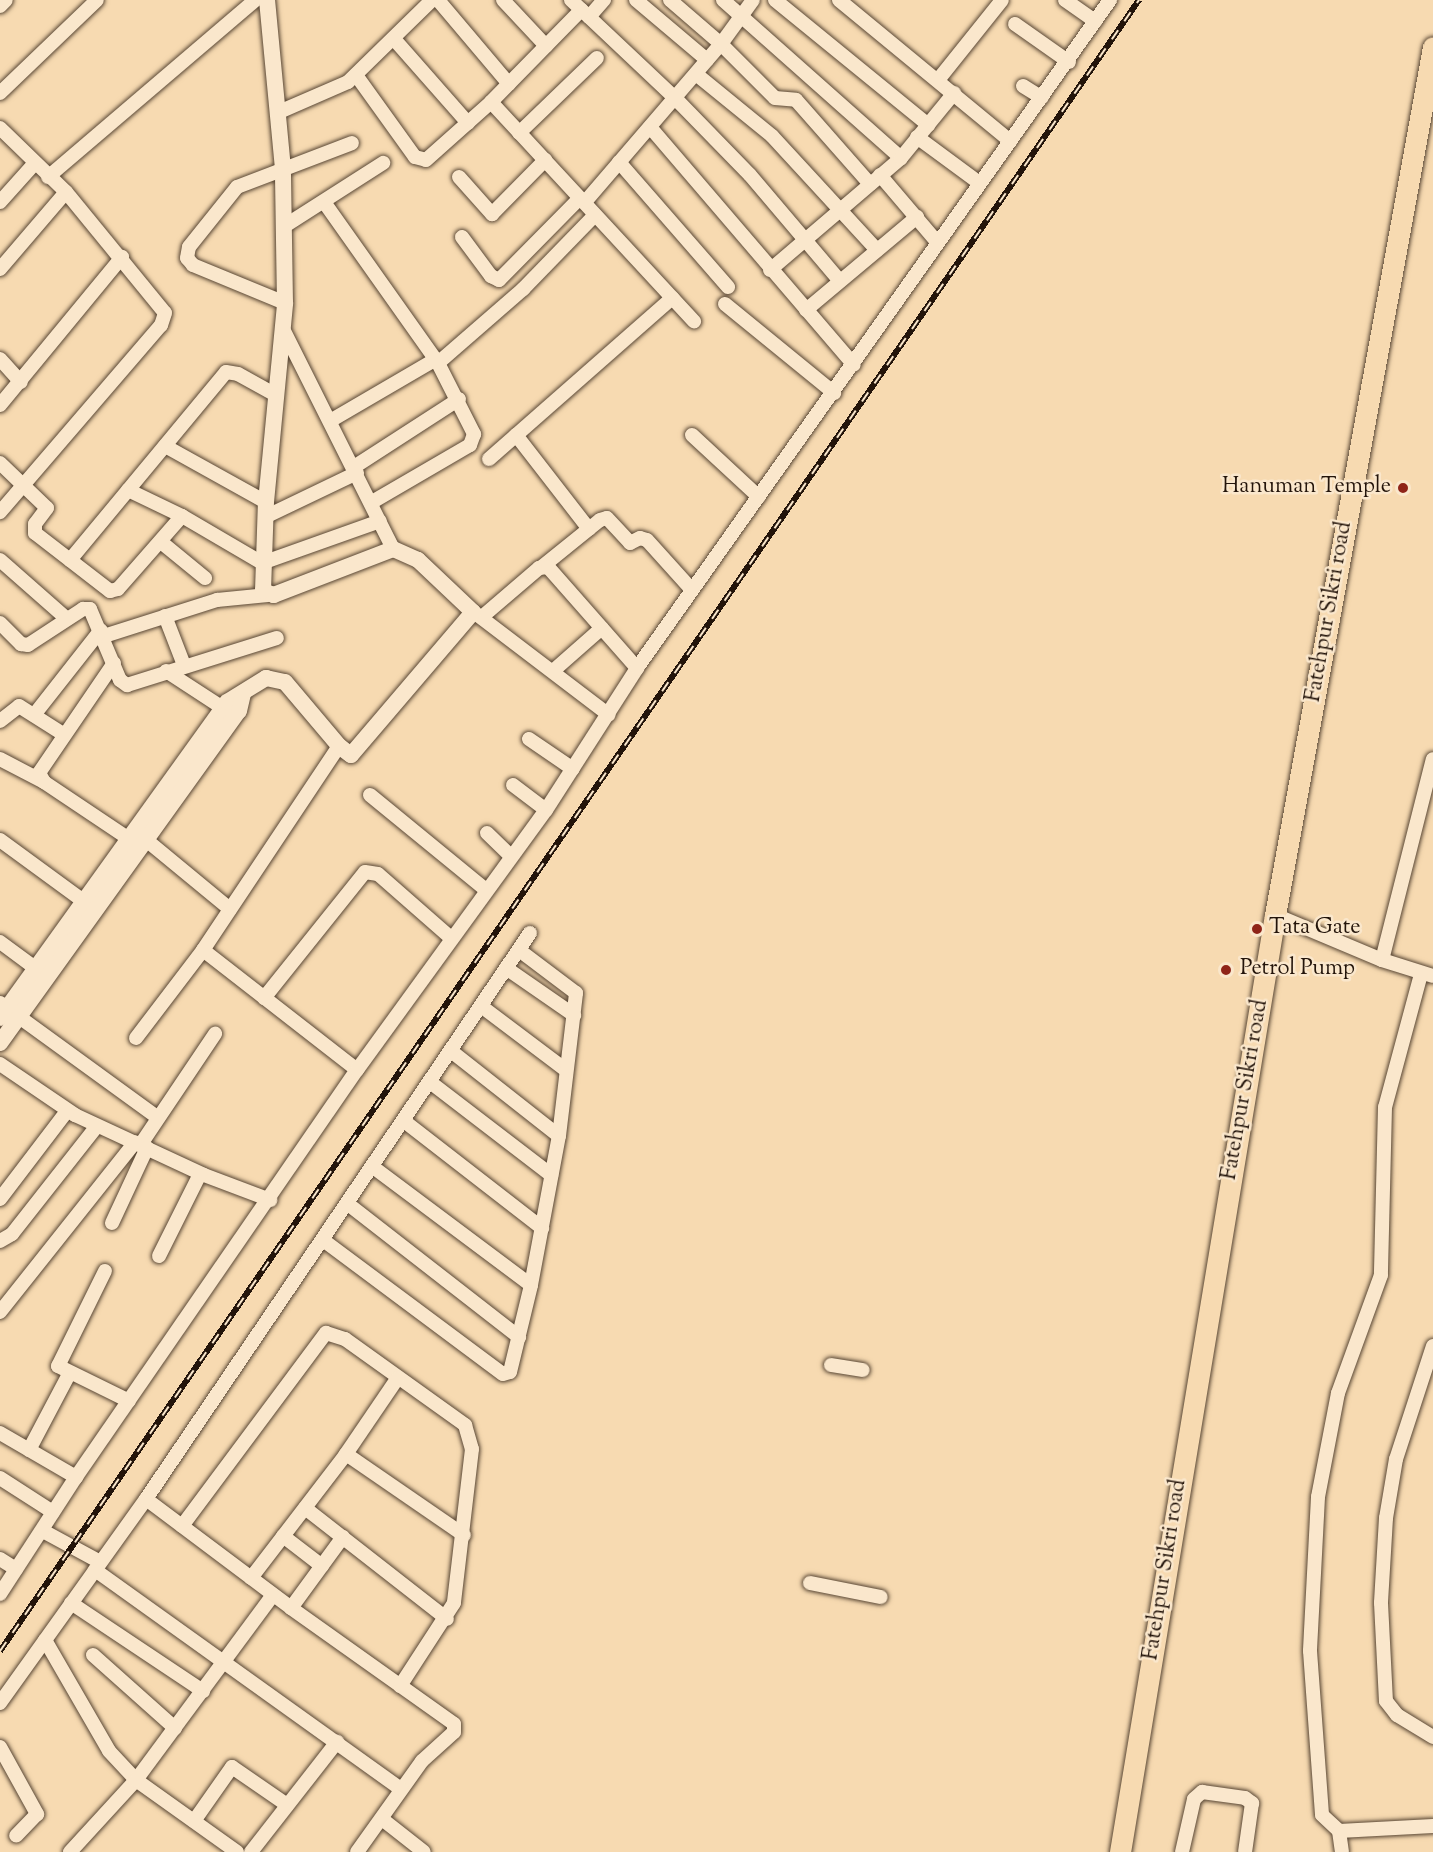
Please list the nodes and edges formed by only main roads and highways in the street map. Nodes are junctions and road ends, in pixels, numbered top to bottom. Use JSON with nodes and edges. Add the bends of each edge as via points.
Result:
{"nodes":[{"id":1,"x":1433,"y":46,"type":"edge"},
{"id":2,"x":1120,"y":1852,"type":"edge"}],
"edges":[{"from":1,"to":2,"type":"main road","name":"Fatehpur Sikri road","via":[[1275,915]]}]}
